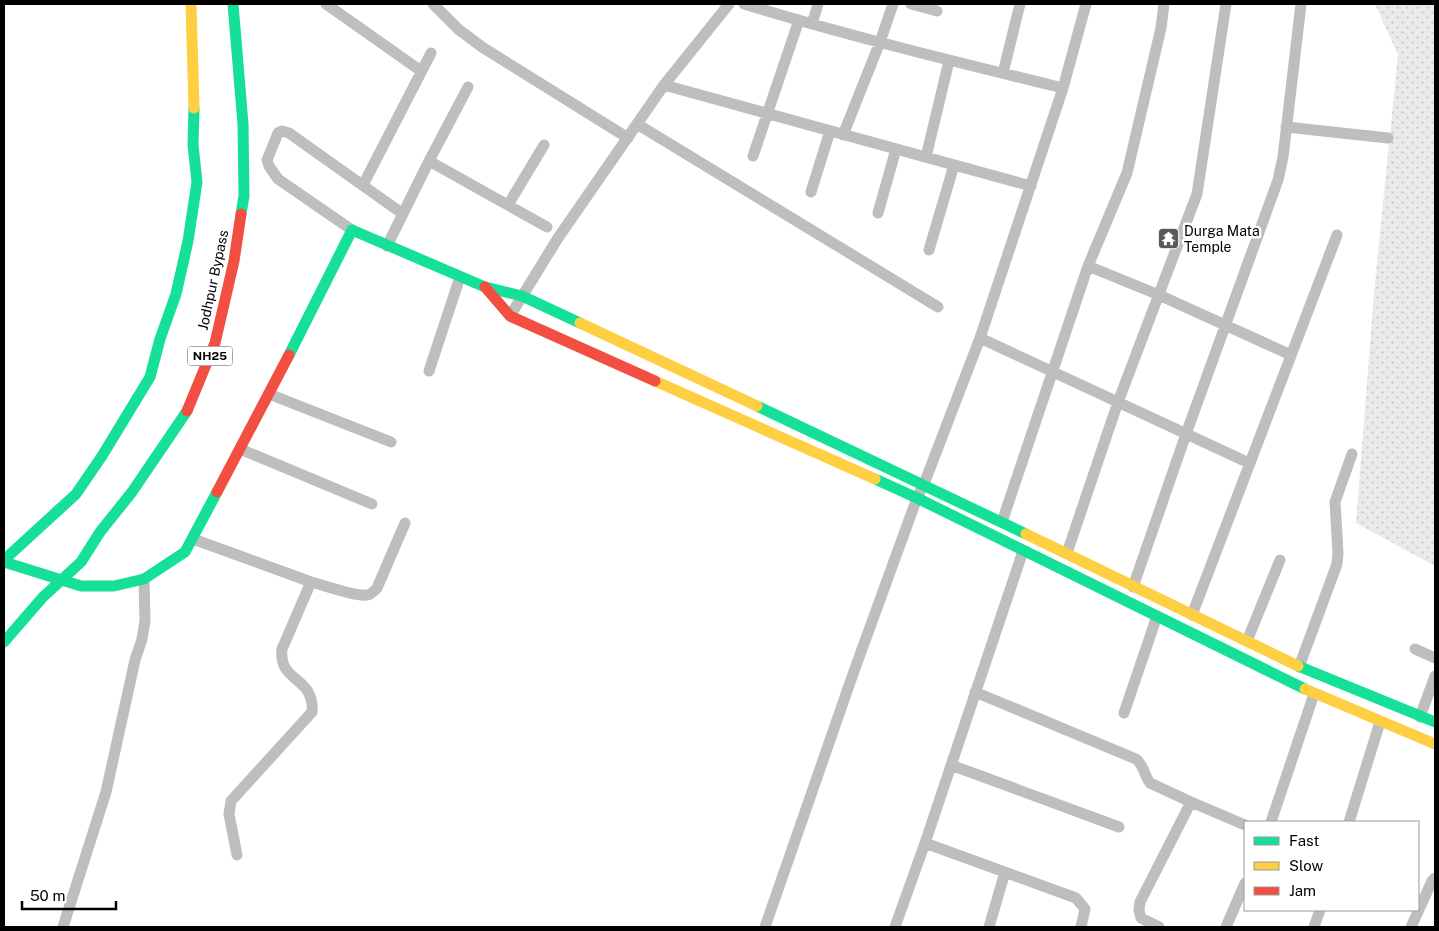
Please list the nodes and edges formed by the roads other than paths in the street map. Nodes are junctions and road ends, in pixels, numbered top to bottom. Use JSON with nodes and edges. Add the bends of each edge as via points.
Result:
{"nodes":[{"id":1,"x":191,"y":4,"type":"edge"},
{"id":2,"x":233,"y":4,"type":"edge"},
{"id":3,"x":326,"y":4,"type":"edge"},
{"id":4,"x":433,"y":4,"type":"edge"},
{"id":5,"x":729,"y":4,"type":"edge"},
{"id":6,"x":744,"y":4,"type":"edge"},
{"id":7,"x":818,"y":4,"type":"edge"},
{"id":8,"x":893,"y":4,"type":"edge"},
{"id":9,"x":911,"y":4,"type":"edge"},
{"id":10,"x":1020,"y":4,"type":"edge"},
{"id":11,"x":1086,"y":4,"type":"edge"},
{"id":12,"x":1164,"y":4,"type":"edge"},
{"id":13,"x":1226,"y":4,"type":"edge"},
{"id":14,"x":1301,"y":4,"type":"edge"},
{"id":15,"x":936,"y":10,"type":"dead end"},
{"id":16,"x":799,"y":20,"type":"junction"},
{"id":17,"x":812,"y":24,"type":"junction"},
{"id":18,"x":880,"y":42,"type":"junction"},
{"id":19,"x":431,"y":53,"type":"dead end"},
{"id":20,"x":949,"y":61,"type":"junction"},
{"id":21,"x":421,"y":72,"type":"junction"},
{"id":22,"x":1003,"y":73,"type":"junction"},
{"id":23,"x":664,"y":85,"type":"junction"},
{"id":24,"x":468,"y":86,"type":"dead end"},
{"id":25,"x":1063,"y":88,"type":"junction"},
{"id":26,"x":766,"y":114,"type":"junction"},
{"id":27,"x":637,"y":124,"type":"junction"},
{"id":28,"x":1286,"y":127,"type":"junction"},
{"id":29,"x":830,"y":131,"type":"junction"},
{"id":30,"x":843,"y":135,"type":"junction"},
{"id":31,"x":628,"y":138,"type":"junction"},
{"id":32,"x":1388,"y":138,"type":"dead end"},
{"id":33,"x":544,"y":145,"type":"dead end"},
{"id":34,"x":896,"y":149,"type":"junction"},
{"id":35,"x":753,"y":156,"type":"dead end"},
{"id":36,"x":926,"y":157,"type":"junction"},
{"id":37,"x":429,"y":161,"type":"junction"},
{"id":38,"x":954,"y":165,"type":"junction"},
{"id":39,"x":363,"y":185,"type":"junction"},
{"id":40,"x":1031,"y":186,"type":"junction"},
{"id":41,"x":811,"y":192,"type":"dead end"},
{"id":42,"x":508,"y":205,"type":"junction"},
{"id":43,"x":878,"y":213,"type":"dead end"},
{"id":44,"x":403,"y":214,"type":"junction"},
{"id":45,"x":547,"y":227,"type":"dead end"},
{"id":46,"x":352,"y":230,"type":"junction"},
{"id":47,"x":1337,"y":235,"type":"dead end"},
{"id":48,"x":387,"y":246,"type":"junction"},
{"id":49,"x":929,"y":250,"type":"dead end"},
{"id":50,"x":1088,"y":266,"type":"junction"},
{"id":51,"x":460,"y":277,"type":"junction"},
{"id":52,"x":485,"y":287,"type":"junction"},
{"id":53,"x":1159,"y":295,"type":"junction"},
{"id":54,"x":522,"y":296,"type":"junction"},
{"id":55,"x":938,"y":306,"type":"dead end"},
{"id":56,"x":510,"y":316,"type":"junction"},
{"id":57,"x":1225,"y":325,"type":"junction"},
{"id":58,"x":980,"y":338,"type":"junction"},
{"id":59,"x":1291,"y":354,"type":"junction"},
{"id":60,"x":429,"y":371,"type":"dead end"},
{"id":61,"x":1053,"y":372,"type":"junction"},
{"id":62,"x":269,"y":394,"type":"junction"},
{"id":63,"x":1118,"y":402,"type":"junction"},
{"id":64,"x":1186,"y":434,"type":"junction"},
{"id":65,"x":392,"y":442,"type":"dead end"},
{"id":66,"x":240,"y":449,"type":"junction"},
{"id":67,"x":1352,"y":454,"type":"dead end"},
{"id":68,"x":1249,"y":463,"type":"junction"},
{"id":69,"x":924,"y":484,"type":"junction"},
{"id":70,"x":917,"y":498,"type":"junction"},
{"id":71,"x":372,"y":504,"type":"dead end"},
{"id":72,"x":1002,"y":522,"type":"junction"},
{"id":73,"x":405,"y":523,"type":"dead end"},
{"id":74,"x":193,"y":539,"type":"junction"},
{"id":75,"x":1023,"y":551,"type":"junction"},
{"id":76,"x":1067,"y":554,"type":"junction"},
{"id":77,"x":1280,"y":560,"type":"dead end"},
{"id":78,"x":4,"y":561,"type":"edge"},
{"id":79,"x":144,"y":579,"type":"junction"},
{"id":80,"x":63,"y":580,"type":"junction"},
{"id":81,"x":311,"y":582,"type":"junction"},
{"id":82,"x":1133,"y":587,"type":"junction"},
{"id":83,"x":1192,"y":615,"type":"junction"},
{"id":84,"x":1157,"y":616,"type":"junction"},
{"id":85,"x":1247,"y":641,"type":"junction"},
{"id":86,"x":4,"y":642,"type":"edge"},
{"id":87,"x":1415,"y":650,"type":"dead end"},
{"id":88,"x":1435,"y":658,"type":"edge"},
{"id":89,"x":1299,"y":667,"type":"junction"},
{"id":90,"x":1435,"y":676,"type":"edge"},
{"id":91,"x":975,"y":692,"type":"junction"},
{"id":92,"x":1314,"y":694,"type":"junction"},
{"id":93,"x":1124,"y":713,"type":"dead end"},
{"id":94,"x":1420,"y":717,"type":"junction"},
{"id":95,"x":1380,"y":722,"type":"junction"},
{"id":96,"x":1435,"y":722,"type":"edge"},
{"id":97,"x":1435,"y":744,"type":"edge"},
{"id":98,"x":951,"y":765,"type":"junction"},
{"id":99,"x":1191,"y":802,"type":"junction"},
{"id":100,"x":1271,"y":821,"type":"edge"},
{"id":101,"x":1350,"y":821,"type":"edge"},
{"id":102,"x":1244,"y":825,"type":"edge"},
{"id":103,"x":1119,"y":827,"type":"dead end"},
{"id":104,"x":925,"y":843,"type":"junction"},
{"id":105,"x":237,"y":855,"type":"dead end"},
{"id":106,"x":1005,"y":872,"type":"junction"},
{"id":107,"x":1435,"y":878,"type":"edge"},
{"id":108,"x":1244,"y":886,"type":"edge"},
{"id":109,"x":1419,"y":908,"type":"edge"},
{"id":110,"x":1320,"y":911,"type":"edge"},
{"id":111,"x":1418,"y":911,"type":"edge"},
{"id":112,"x":63,"y":927,"type":"edge"},
{"id":113,"x":765,"y":927,"type":"edge"},
{"id":114,"x":895,"y":927,"type":"edge"},
{"id":115,"x":989,"y":927,"type":"edge"},
{"id":116,"x":1081,"y":927,"type":"edge"},
{"id":117,"x":1159,"y":927,"type":"edge"},
{"id":118,"x":1226,"y":927,"type":"edge"},
{"id":119,"x":1314,"y":927,"type":"edge"},
{"id":120,"x":1410,"y":927,"type":"edge"}],
"edges":[{"from":1,"to":78,"type":"main road","via":[[193,145],[197,182],[176,294],[150,377],[76,494]]},
{"from":2,"to":80,"type":"main road","name":"Jodhpur Bypass","number":"NH25","via":[[243,124],[244,196],[234,261],[215,343],[187,412],[81,562]]},
{"from":3,"to":21,"type":"street"},
{"from":4,"to":31,"type":"street","via":[[458,30],[482,47]]},
{"from":5,"to":23,"type":"street"},
{"from":6,"to":16,"type":"street"},
{"from":7,"to":17,"type":"street"},
{"from":8,"to":18,"type":"street"},
{"from":9,"to":15,"type":"street"},
{"from":10,"to":22,"type":"street"},
{"from":11,"to":25,"type":"street"},
{"from":12,"to":50,"type":"street","via":[[1127,173]]},
{"from":13,"to":53,"type":"street","via":[[1198,194]]},
{"from":14,"to":28,"type":"street"},
{"from":16,"to":17,"type":"street"},
{"from":16,"to":26,"type":"street"},
{"from":17,"to":18,"type":"street"},
{"from":18,"to":20,"type":"street"},
{"from":18,"to":30,"type":"street"},
{"from":19,"to":21,"type":"street"},
{"from":20,"to":22,"type":"street"},
{"from":20,"to":36,"type":"street"},
{"from":21,"to":39,"type":"street"},
{"from":22,"to":25,"type":"street"},
{"from":23,"to":26,"type":"street"},
{"from":23,"to":27,"type":"street"},
{"from":24,"to":37,"type":"street"},
{"from":25,"to":40,"type":"street"},
{"from":26,"to":29,"type":"street"},
{"from":26,"to":35,"type":"street"},
{"from":27,"to":31,"type":"street"},
{"from":27,"to":55,"type":"street"},
{"from":28,"to":32,"type":"street"},
{"from":28,"to":57,"type":"street","via":[[1278,180]]},
{"from":29,"to":30,"type":"street"},
{"from":29,"to":41,"type":"street"},
{"from":30,"to":34,"type":"street"},
{"from":31,"to":54,"type":"street"},
{"from":33,"to":42,"type":"street"},
{"from":34,"to":36,"type":"street"},
{"from":34,"to":43,"type":"street"},
{"from":36,"to":38,"type":"street"},
{"from":37,"to":42,"type":"street"},
{"from":37,"to":44,"type":"street"},
{"from":38,"to":40,"type":"street"},
{"from":38,"to":49,"type":"street"},
{"from":39,"to":44,"type":"street"},
{"from":39,"to":46,"type":"street","via":[[289,133],[282,131],[276,136],[267,160],[272,172]]},
{"from":40,"to":58,"type":"street"},
{"from":42,"to":45,"type":"street"},
{"from":44,"to":48,"type":"street"},
{"from":46,"to":48,"type":"main road"},
{"from":46,"to":62,"type":"main road"},
{"from":47,"to":59,"type":"street"},
{"from":48,"to":51,"type":"main road"},
{"from":50,"to":53,"type":"street"},
{"from":50,"to":61,"type":"street"},
{"from":51,"to":52,"type":"main road"},
{"from":51,"to":60,"type":"street"},
{"from":52,"to":54,"type":"main road"},
{"from":52,"to":56,"type":"main road"},
{"from":53,"to":57,"type":"street"},
{"from":53,"to":63,"type":"street"},
{"from":54,"to":56,"type":"street"},
{"from":54,"to":69,"type":"main road"},
{"from":56,"to":70,"type":"main road"},
{"from":57,"to":59,"type":"street"},
{"from":57,"to":64,"type":"street"},
{"from":58,"to":61,"type":"street"},
{"from":58,"to":69,"type":"street"},
{"from":59,"to":68,"type":"street"},
{"from":61,"to":63,"type":"street"},
{"from":61,"to":72,"type":"street"},
{"from":62,"to":65,"type":"street"},
{"from":62,"to":66,"type":"main road"},
{"from":63,"to":64,"type":"street"},
{"from":63,"to":76,"type":"street"},
{"from":64,"to":68,"type":"street"},
{"from":64,"to":82,"type":"street"},
{"from":66,"to":71,"type":"street"},
{"from":66,"to":74,"type":"main road"},
{"from":67,"to":89,"type":"street","via":[[1335,502],[1336,564]]},
{"from":68,"to":83,"type":"street"},
{"from":69,"to":70,"type":"street"},
{"from":69,"to":72,"type":"main road"},
{"from":70,"to":75,"type":"main road"},
{"from":70,"to":113,"type":"street"},
{"from":72,"to":76,"type":"main road"},
{"from":73,"to":81,"type":"street","via":[[377,588],[368,596]]},
{"from":74,"to":79,"type":"main road","via":[[185,552]]},
{"from":74,"to":81,"type":"street"},
{"from":75,"to":84,"type":"main road"},
{"from":75,"to":91,"type":"street"},
{"from":76,"to":82,"type":"main road"},
{"from":77,"to":85,"type":"street"},
{"from":78,"to":80,"type":"main road"},
{"from":79,"to":80,"type":"main road","via":[[114,586],[81,586]]},
{"from":79,"to":112,"type":"street","via":[[142,639],[106,792]]},
{"from":80,"to":86,"type":"main road","name":"Jodhpur Bypass","number":"NH25","via":[[43,597]]},
{"from":81,"to":105,"type":"street","via":[[281,658],[284,668],[310,691],[312,712],[231,800],[229,814]]},
{"from":82,"to":83,"type":"main road"},
{"from":83,"to":85,"type":"main road"},
{"from":84,"to":92,"type":"main road"},
{"from":84,"to":93,"type":"street"},
{"from":85,"to":89,"type":"main road"},
{"from":87,"to":88,"type":"street"},
{"from":89,"to":94,"type":"main road"},
{"from":90,"to":94,"type":"street"},
{"from":91,"to":98,"type":"street"},
{"from":91,"to":99,"type":"street","via":[[1136,759],[1150,783]]},
{"from":92,"to":95,"type":"main road"},
{"from":92,"to":100,"type":"street"},
{"from":94,"to":96,"type":"main road"},
{"from":95,"to":97,"type":"main road"},
{"from":95,"to":101,"type":"street"},
{"from":98,"to":103,"type":"street"},
{"from":98,"to":104,"type":"street"},
{"from":99,"to":102,"type":"street"},
{"from":99,"to":117,"type":"street","via":[[1140,902],[1141,918]]},
{"from":104,"to":106,"type":"street"},
{"from":104,"to":114,"type":"street"},
{"from":106,"to":115,"type":"street"},
{"from":106,"to":116,"type":"street","via":[[1076,898],[1084,909]]},
{"from":107,"to":109,"type":"street"},
{"from":108,"to":118,"type":"street"},
{"from":110,"to":119,"type":"street"},
{"from":111,"to":120,"type":"street"}]}
